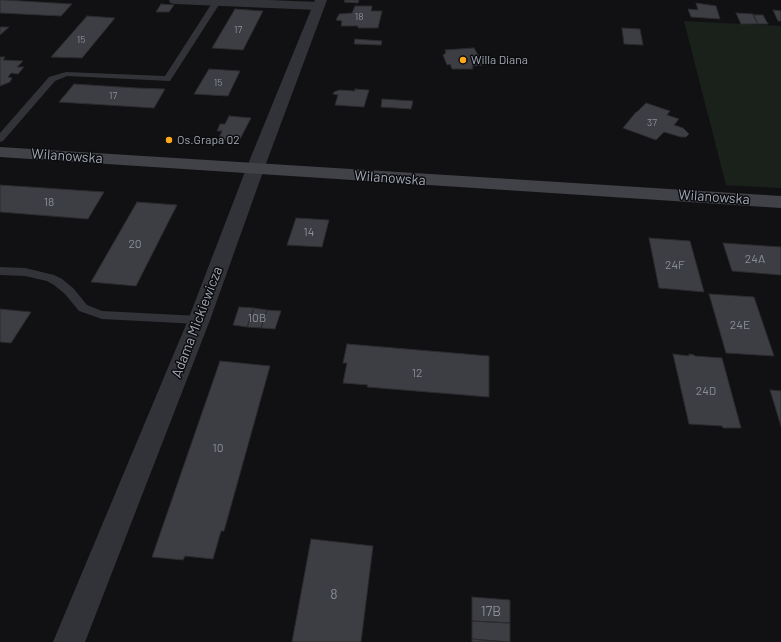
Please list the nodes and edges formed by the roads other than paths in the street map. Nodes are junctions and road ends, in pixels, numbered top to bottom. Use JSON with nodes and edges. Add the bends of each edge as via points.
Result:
{"nodes":[{"id":1,"x":175,"y":0,"type":"edge"},
{"id":2,"x":218,"y":1,"type":"edge"},
{"id":3,"x":320,"y":3,"type":"edge"},
{"id":4,"x":0,"y":139,"type":"edge"},
{"id":5,"x":0,"y":152,"type":"edge"},
{"id":6,"x":255,"y":169,"type":"junction"},
{"id":7,"x":781,"y":202,"type":"edge"},
{"id":8,"x":0,"y":271,"type":"edge"},
{"id":9,"x":198,"y":320,"type":"junction"},
{"id":10,"x":69,"y":642,"type":"edge"}],
"edges":[{"from":1,"to":2,"type":"street"},
{"from":2,"to":3,"type":"street"},
{"from":2,"to":4,"type":"lane","via":[[167,79],[66,74],[52,79]]},
{"from":3,"to":6,"type":"street","name":"Adama Mickiewicza"},
{"from":5,"to":6,"type":"main road","name":"Wilanowska"},
{"from":6,"to":7,"type":"main road","name":"Wilanowska"},
{"from":6,"to":9,"type":"street","name":"Adama Mickiewicza"},
{"from":8,"to":9,"type":"lane","via":[[25,272],[50,278],[69,291],[83,308],[102,315]]},
{"from":9,"to":10,"type":"street","name":"Adama Mickiewicza"}]}
